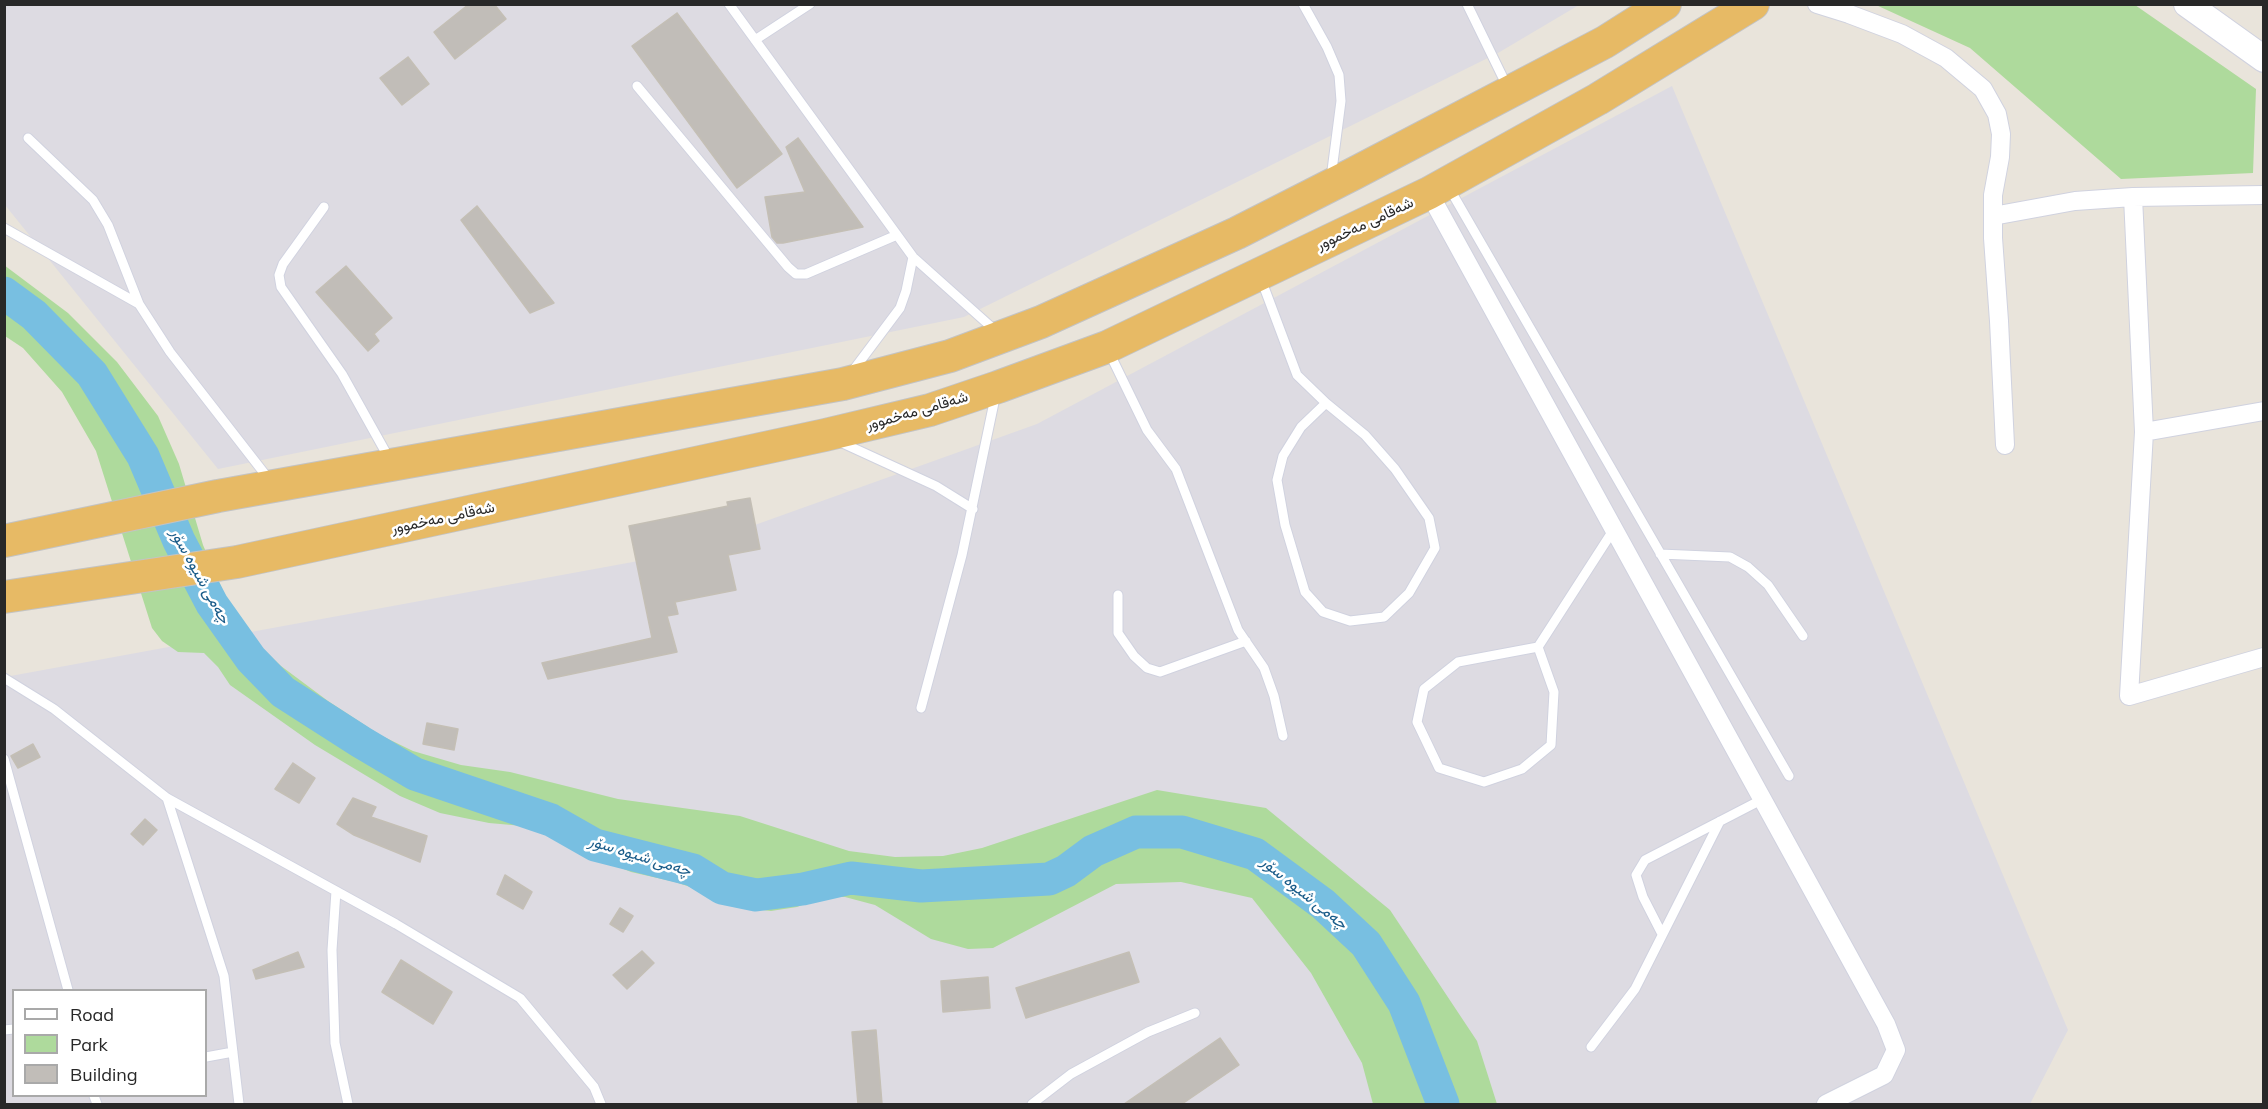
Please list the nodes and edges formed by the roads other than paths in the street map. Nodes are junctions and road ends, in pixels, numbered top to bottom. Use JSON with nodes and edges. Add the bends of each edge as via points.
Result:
{"nodes":[{"id":1,"x":729,"y":4,"type":"edge"},
{"id":2,"x":810,"y":4,"type":"edge"},
{"id":3,"x":1303,"y":4,"type":"edge"},
{"id":4,"x":1467,"y":4,"type":"edge"},
{"id":5,"x":1665,"y":4,"type":"edge"},
{"id":6,"x":1753,"y":4,"type":"edge"},
{"id":7,"x":1817,"y":4,"type":"edge"},
{"id":8,"x":2187,"y":4,"type":"edge"},
{"id":9,"x":755,"y":40,"type":"junction"},
{"id":10,"x":2263,"y":57,"type":"edge"},
{"id":11,"x":637,"y":86,"type":"dead end"},
{"id":12,"x":1509,"y":91,"type":"junction"},
{"id":13,"x":28,"y":138,"type":"dead end"},
{"id":14,"x":1330,"y":186,"type":"junction"},
{"id":15,"x":1438,"y":188,"type":"junction"},
{"id":16,"x":2264,"y":195,"type":"edge"},
{"id":17,"x":2133,"y":197,"type":"junction"},
{"id":18,"x":324,"y":207,"type":"dead end"},
{"id":19,"x":1993,"y":216,"type":"junction"},
{"id":20,"x":4,"y":228,"type":"edge"},
{"id":21,"x":1237,"y":233,"type":"junction"},
{"id":22,"x":897,"y":235,"type":"junction"},
{"id":23,"x":913,"y":257,"type":"junction"},
{"id":24,"x":1259,"y":274,"type":"junction"},
{"id":25,"x":139,"y":304,"type":"junction"},
{"id":26,"x":1002,"y":338,"type":"junction"},
{"id":27,"x":1107,"y":347,"type":"junction"},
{"id":28,"x":843,"y":384,"type":"junction"},
{"id":29,"x":998,"y":387,"type":"junction"},
{"id":30,"x":1326,"y":403,"type":"junction"},
{"id":31,"x":2264,"y":411,"type":"edge"},
{"id":32,"x":2144,"y":432,"type":"junction"},
{"id":33,"x":825,"y":435,"type":"junction"},
{"id":34,"x":2005,"y":445,"type":"dead end"},
{"id":35,"x":393,"y":465,"type":"junction"},
{"id":36,"x":275,"y":486,"type":"junction"},
{"id":37,"x":972,"y":509,"type":"junction"},
{"id":38,"x":1614,"y":529,"type":"junction"},
{"id":39,"x":4,"y":542,"type":"edge"},
{"id":40,"x":1660,"y":554,"type":"junction"},
{"id":41,"x":1118,"y":595,"type":"dead end"},
{"id":42,"x":4,"y":597,"type":"edge"},
{"id":43,"x":1803,"y":636,"type":"dead end"},
{"id":44,"x":1246,"y":641,"type":"junction"},
{"id":45,"x":1538,"y":647,"type":"junction"},
{"id":46,"x":2264,"y":657,"type":"edge"},
{"id":47,"x":4,"y":678,"type":"edge"},
{"id":48,"x":921,"y":708,"type":"dead end"},
{"id":49,"x":1283,"y":736,"type":"dead end"},
{"id":50,"x":4,"y":759,"type":"edge"},
{"id":51,"x":1789,"y":776,"type":"dead end"},
{"id":52,"x":167,"y":798,"type":"junction"},
{"id":53,"x":1763,"y":799,"type":"junction"},
{"id":54,"x":1720,"y":821,"type":"junction"},
{"id":55,"x":336,"y":891,"type":"junction"},
{"id":56,"x":1662,"y":934,"type":"junction"},
{"id":57,"x":68,"y":989,"type":"edge"},
{"id":58,"x":1195,"y":1013,"type":"dead end"},
{"id":59,"x":1591,"y":1047,"type":"dead end"},
{"id":60,"x":233,"y":1052,"type":"junction"},
{"id":61,"x":207,"y":1057,"type":"edge"},
{"id":62,"x":239,"y":1104,"type":"edge"},
{"id":63,"x":348,"y":1104,"type":"edge"},
{"id":64,"x":601,"y":1104,"type":"edge"},
{"id":65,"x":1032,"y":1104,"type":"edge"},
{"id":66,"x":1826,"y":1104,"type":"edge"}],
"edges":[{"from":1,"to":9,"type":"lane"},
{"from":2,"to":9,"type":"lane"},
{"from":3,"to":14,"type":"lane","via":[[1339,75],[1341,101]]},
{"from":4,"to":12,"type":"lane"},
{"from":5,"to":12,"type":"highway","via":[[1605,42]]},
{"from":6,"to":15,"type":"highway","name":"شەقامی مەخموور","via":[[1598,99]]},
{"from":7,"to":19,"type":"street","via":[[1902,34],[1946,58],[1983,89],[1997,114],[2001,134]]},
{"from":8,"to":10,"type":"main road"},
{"from":9,"to":22,"type":"lane"},
{"from":11,"to":22,"type":"lane","via":[[796,274]]},
{"from":12,"to":14,"type":"highway"},
{"from":13,"to":25,"type":"lane","via":[[93,200],[108,225]]},
{"from":14,"to":21,"type":"highway"},
{"from":15,"to":24,"type":"highway","name":"شەقامی مەخموور"},
{"from":15,"to":38,"type":"street"},
{"from":15,"to":40,"type":"lane"},
{"from":16,"to":17,"type":"street"},
{"from":17,"to":19,"type":"street","via":[[2075,201]]},
{"from":17,"to":32,"type":"street"},
{"from":18,"to":35,"type":"lane","via":[[283,264],[279,275],[281,287],[342,374]]},
{"from":19,"to":34,"type":"street"},
{"from":20,"to":25,"type":"lane"},
{"from":21,"to":24,"type":"highway"},
{"from":21,"to":26,"type":"highway"},
{"from":22,"to":23,"type":"lane"},
{"from":23,"to":26,"type":"lane"},
{"from":23,"to":28,"type":"lane","via":[[900,308]]},
{"from":24,"to":27,"type":"highway","name":"شەقامی مەخموور"},
{"from":24,"to":30,"type":"lane","via":[[1297,375]]},
{"from":25,"to":36,"type":"lane","via":[[170,352]]},
{"from":26,"to":28,"type":"highway"},
{"from":27,"to":29,"type":"highway","name":"شەقامی مەخموور"},
{"from":27,"to":44,"type":"lane","via":[[1148,430],[1176,469],[1238,630]]},
{"from":28,"to":35,"type":"highway"},
{"from":29,"to":33,"type":"highway","name":"شەقامی مەخموور","via":[[930,410]]},
{"from":29,"to":37,"type":"lane"},
{"from":30,"to":30,"type":"lane","via":[[1301,427],[1283,456],[1277,480],[1285,525],[1305,592],[1323,612],[1350,621],[1384,617],[1409,593],[1435,548],[1430,518],[1365,435]]},
{"from":31,"to":32,"type":"street"},
{"from":32,"to":46,"type":"street","via":[[2129,696]]},
{"from":33,"to":37,"type":"lane","via":[[936,486]]},
{"from":33,"to":42,"type":"highway","name":"شەقامی مەخموور","via":[[237,562]]},
{"from":35,"to":36,"type":"highway"},
{"from":36,"to":39,"type":"highway"},
{"from":37,"to":48,"type":"lane"},
{"from":38,"to":45,"type":"lane"},
{"from":38,"to":53,"type":"street"},
{"from":40,"to":43,"type":"lane","via":[[1730,557],[1748,567],[1768,585]]},
{"from":40,"to":51,"type":"lane"},
{"from":41,"to":44,"type":"lane","via":[[1118,633],[1147,668],[1160,672]]},
{"from":44,"to":49,"type":"lane","via":[[1264,668]]},
{"from":45,"to":45,"type":"lane","via":[[1554,692],[1551,745],[1522,769],[1484,782],[1439,768],[1417,722],[1424,689],[1458,662]]},
{"from":47,"to":52,"type":"lane","via":[[54,709]]},
{"from":50,"to":57,"type":"lane"},
{"from":52,"to":55,"type":"lane"},
{"from":52,"to":60,"type":"lane","via":[[224,976]]},
{"from":53,"to":54,"type":"lane"},
{"from":53,"to":66,"type":"street","via":[[1886,1024],[1896,1050],[1884,1075]]},
{"from":54,"to":56,"type":"lane"},
{"from":54,"to":56,"type":"lane","via":[[1645,860],[1636,875],[1642,897]]},
{"from":55,"to":63,"type":"lane","via":[[332,950],[335,1043]]},
{"from":55,"to":64,"type":"lane","via":[[520,998],[594,1087]]},
{"from":56,"to":59,"type":"lane","via":[[1635,989]]},
{"from":58,"to":65,"type":"lane","via":[[1148,1032],[1071,1074]]},
{"from":60,"to":61,"type":"lane"},
{"from":60,"to":62,"type":"lane"}]}
